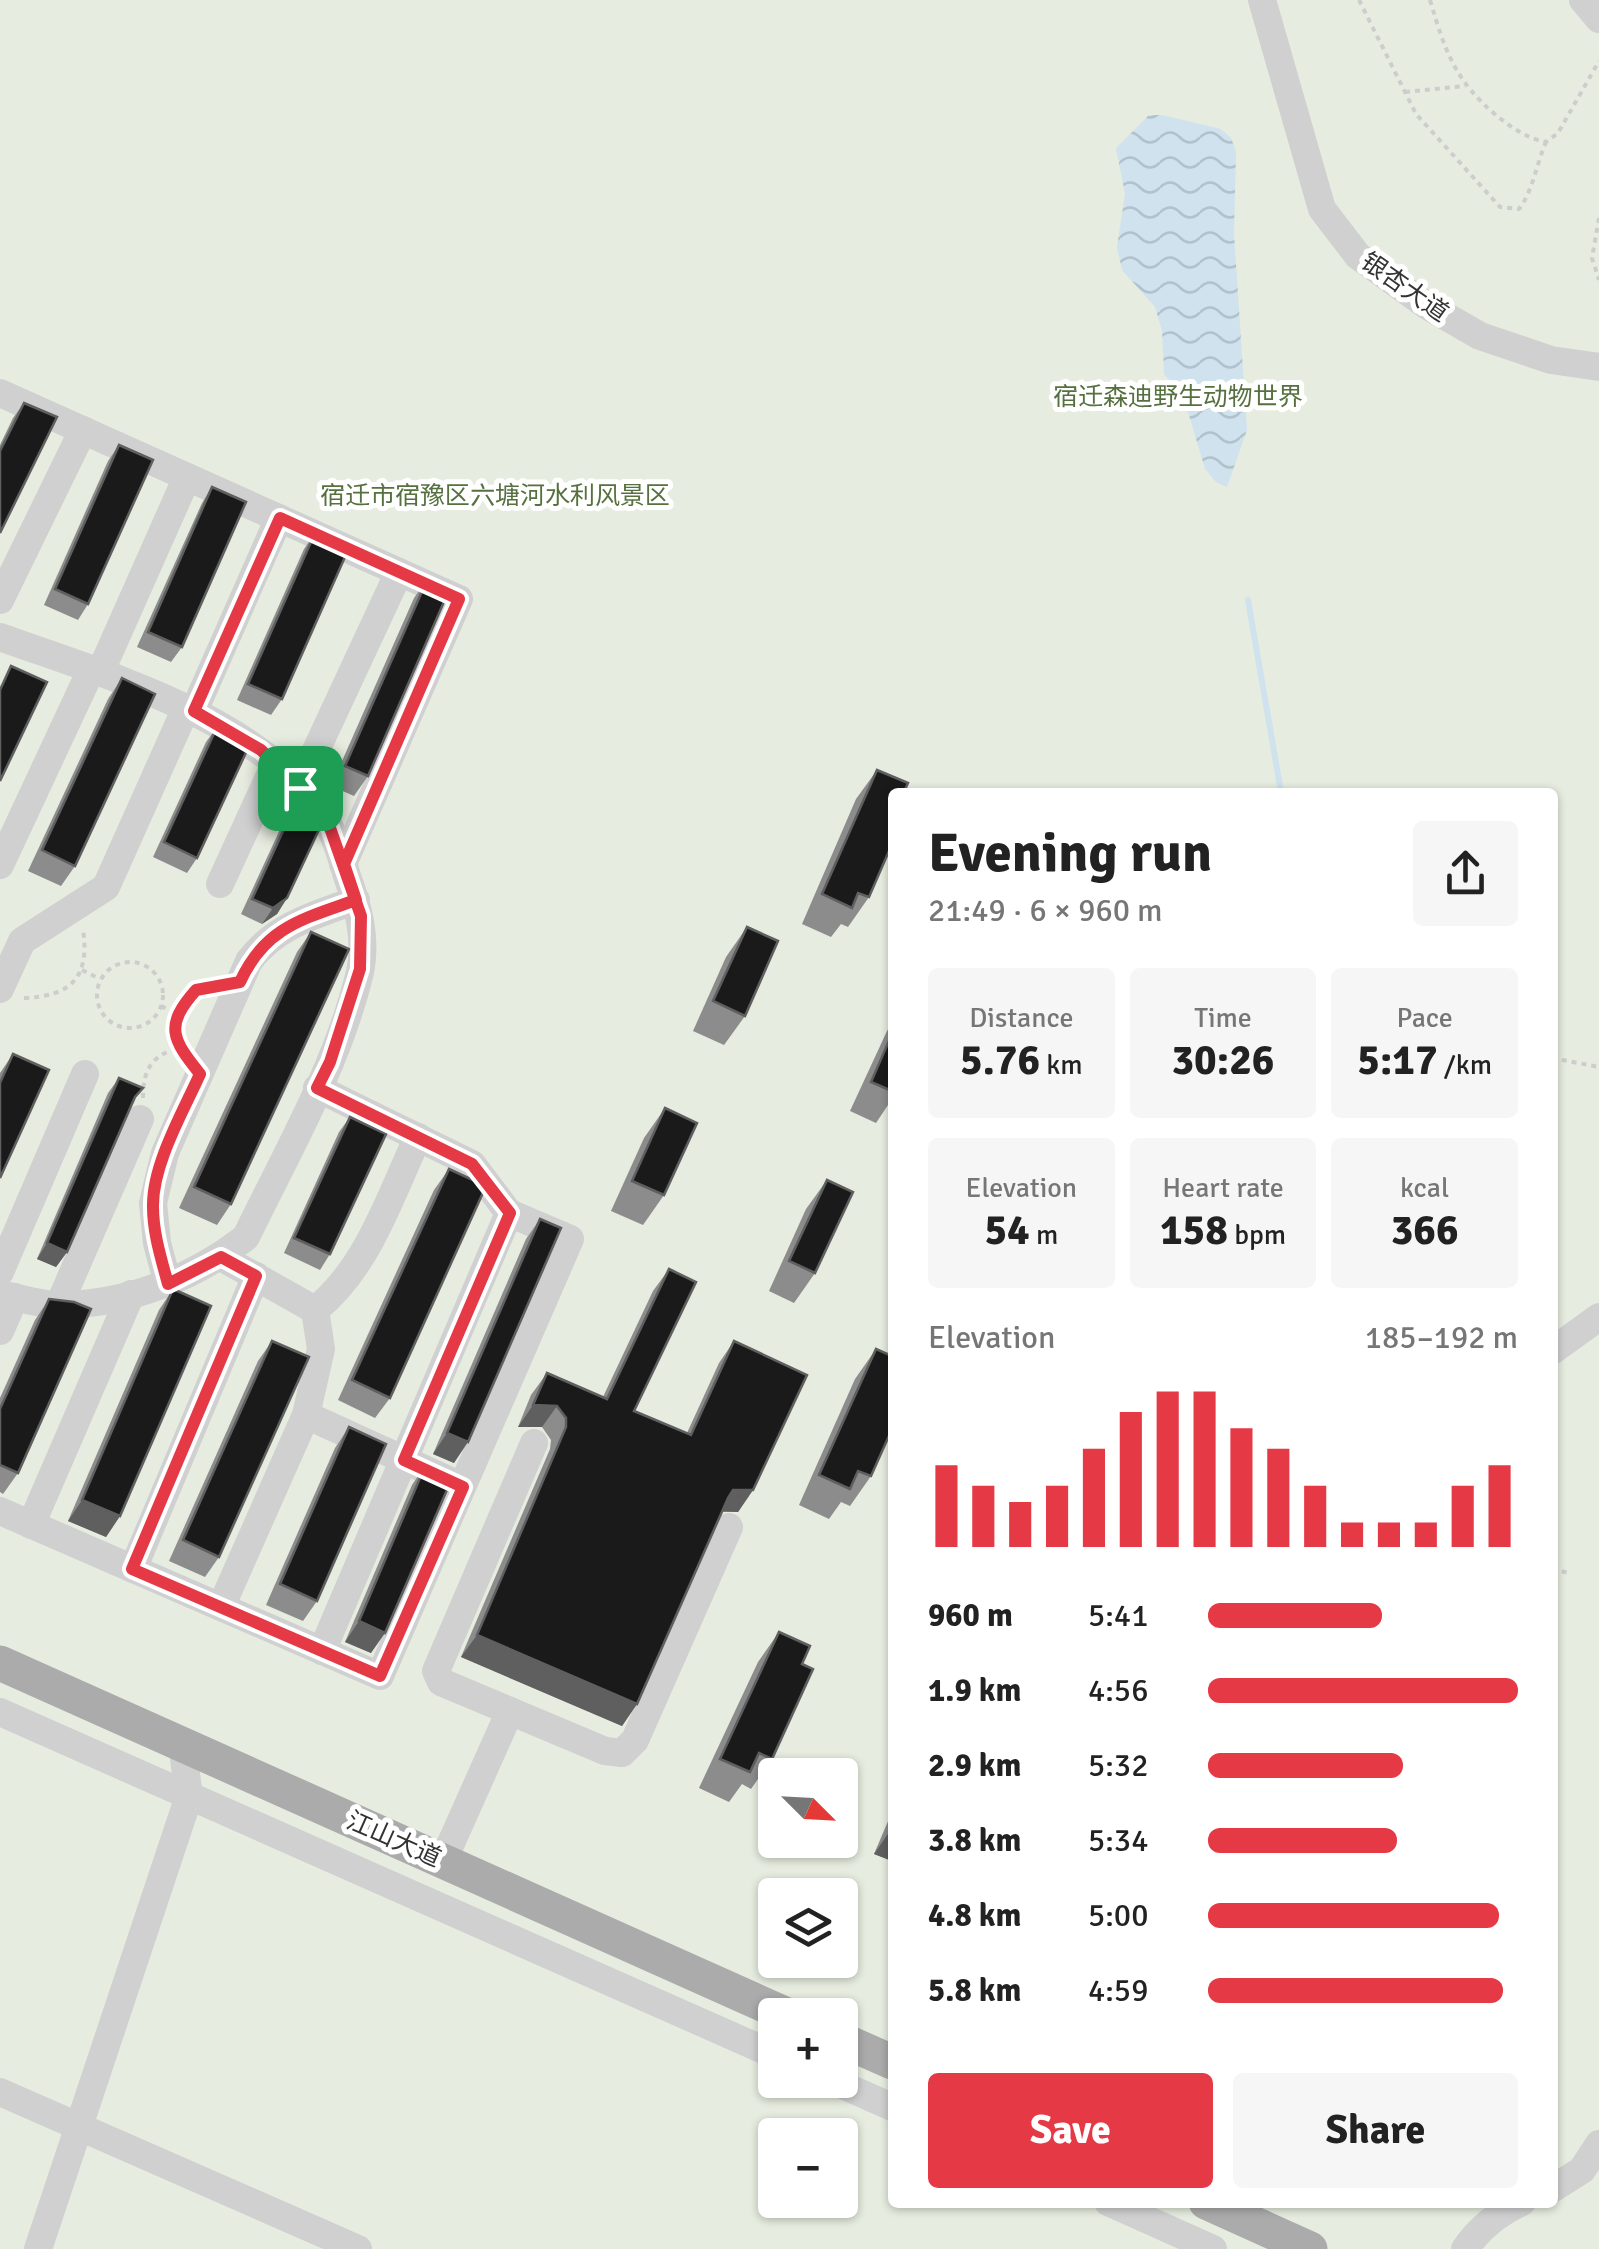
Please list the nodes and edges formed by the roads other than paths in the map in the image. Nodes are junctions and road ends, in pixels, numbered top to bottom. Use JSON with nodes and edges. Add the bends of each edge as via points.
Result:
{"nodes":[{"id":1,"x":1262,"y":0,"type":"edge"},
{"id":2,"x":1582,"y":0,"type":"edge"},
{"id":3,"x":1599,"y":19,"type":"edge"},
{"id":4,"x":1599,"y":368,"type":"edge"},
{"id":5,"x":0,"y":393,"type":"edge"},
{"id":6,"x":83,"y":430,"type":"junction"},
{"id":7,"x":187,"y":477,"type":"junction"},
{"id":8,"x":280,"y":518,"type":"junction"},
{"id":9,"x":398,"y":572,"type":"junction"},
{"id":10,"x":0,"y":600,"type":"edge"},
{"id":11,"x":0,"y":637,"type":"edge"},
{"id":12,"x":96,"y":672,"type":"junction"},
{"id":13,"x":190,"y":710,"type":"junction"},
{"id":14,"x":275,"y":764,"type":"junction"},
{"id":15,"x":300,"y":788,"type":"junction"},
{"id":16,"x":344,"y":864,"type":"junction"},
{"id":17,"x":0,"y":865,"type":"edge"},
{"id":18,"x":220,"y":884,"type":"dead end"},
{"id":19,"x":356,"y":900,"type":"junction"},
{"id":20,"x":11,"y":936,"type":"edge"},
{"id":21,"x":8,"y":994,"type":"edge"},
{"id":22,"x":85,"y":1074,"type":"dead end"},
{"id":23,"x":317,"y":1088,"type":"junction"},
{"id":24,"x":140,"y":1119,"type":"road end"},
{"id":25,"x":418,"y":1137,"type":"junction"},
{"id":26,"x":510,"y":1213,"type":"junction"},
{"id":27,"x":221,"y":1257,"type":"junction"},
{"id":28,"x":0,"y":1272,"type":"edge"},
{"id":29,"x":256,"y":1276,"type":"junction"},
{"id":30,"x":168,"y":1284,"type":"junction"},
{"id":31,"x":131,"y":1294,"type":"junction"},
{"id":32,"x":8,"y":1296,"type":"edge"},
{"id":33,"x":60,"y":1305,"type":"junction"},
{"id":34,"x":315,"y":1310,"type":"junction"},
{"id":35,"x":1599,"y":1317,"type":"edge"},
{"id":36,"x":0,"y":1331,"type":"edge"},
{"id":37,"x":1558,"y":1347,"type":"edge"},
{"id":38,"x":306,"y":1415,"type":"junction"},
{"id":39,"x":534,"y":1443,"type":"dead end"},
{"id":40,"x":404,"y":1460,"type":"junction"},
{"id":41,"x":463,"y":1487,"type":"junction"},
{"id":42,"x":0,"y":1511,"type":"edge"},
{"id":43,"x":31,"y":1525,"type":"junction"},
{"id":44,"x":729,"y":1527,"type":"edge"},
{"id":45,"x":132,"y":1569,"type":"junction"},
{"id":46,"x":221,"y":1607,"type":"junction"},
{"id":47,"x":322,"y":1651,"type":"junction"},
{"id":48,"x":0,"y":1662,"type":"edge"},
{"id":49,"x":0,"y":1712,"type":"edge"},
{"id":50,"x":510,"y":1712,"type":"junction"},
{"id":51,"x":182,"y":1744,"type":"junction"},
{"id":52,"x":188,"y":1796,"type":"junction"},
{"id":53,"x":443,"y":1861,"type":"junction"},
{"id":54,"x":758,"y":2002,"type":"edge"},
{"id":55,"x":858,"y":2046,"type":"edge"},
{"id":56,"x":758,"y":2047,"type":"edge"},
{"id":57,"x":888,"y":2060,"type":"edge"},
{"id":58,"x":0,"y":2092,"type":"edge"},
{"id":59,"x":858,"y":2092,"type":"edge"},
{"id":60,"x":888,"y":2105,"type":"edge"},
{"id":61,"x":78,"y":2127,"type":"junction"},
{"id":62,"x":1599,"y":2144,"type":"edge"},
{"id":63,"x":1558,"y":2184,"type":"edge"},
{"id":64,"x":1121,"y":2208,"type":"edge"},
{"id":65,"x":1219,"y":2208,"type":"edge"},
{"id":66,"x":1487,"y":2210,"type":"edge"},
{"id":67,"x":38,"y":2249,"type":"edge"},
{"id":68,"x":358,"y":2249,"type":"edge"},
{"id":69,"x":1213,"y":2249,"type":"edge"},
{"id":70,"x":1310,"y":2249,"type":"edge"},
{"id":71,"x":1465,"y":2249,"type":"edge"}],
"edges":[{"from":1,"to":4,"type":"street","name":"银杏大道","via":[[1322,209],[1358,256],[1480,336]]},
{"from":2,"to":3,"type":"street"},
{"from":5,"to":6,"type":"street"},
{"from":6,"to":7,"type":"street"},
{"from":6,"to":10,"type":"street"},
{"from":7,"to":8,"type":"street"},
{"from":7,"to":12,"type":"street"},
{"from":8,"to":9,"type":"street"},
{"from":8,"to":13,"type":"street"},
{"from":9,"to":15,"type":"street"},
{"from":9,"to":16,"type":"street","via":[[459,599]]},
{"from":11,"to":12,"type":"street"},
{"from":12,"to":13,"type":"street"},
{"from":12,"to":17,"type":"street"},
{"from":13,"to":14,"type":"street"},
{"from":13,"to":20,"type":"street","via":[[106,887]]},
{"from":14,"to":15,"type":"street"},
{"from":14,"to":18,"type":"street"},
{"from":15,"to":16,"type":"street","via":[[329,825]]},
{"from":16,"to":19,"type":"street"},
{"from":19,"to":23,"type":"street","via":[[360,969]]},
{"from":19,"to":30,"type":"street","via":[[264,942],[240,982],[165,1153],[152,1203]]},
{"from":20,"to":21,"type":"street"},
{"from":22,"to":28,"type":"street"},
{"from":23,"to":25,"type":"street"},
{"from":23,"to":27,"type":"street","via":[[246,1237]]},
{"from":24,"to":33,"type":"street"},
{"from":25,"to":26,"type":"street","via":[[472,1164]]},
{"from":25,"to":34,"type":"street","via":[[358,1262]]},
{"from":26,"to":40,"type":"street"},
{"from":26,"to":41,"type":"street","via":[[570,1239]]},
{"from":27,"to":29,"type":"street"},
{"from":27,"to":30,"type":"street"},
{"from":29,"to":34,"type":"street"},
{"from":29,"to":45,"type":"street"},
{"from":30,"to":31,"type":"street"},
{"from":31,"to":33,"type":"street"},
{"from":31,"to":43,"type":"street"},
{"from":32,"to":33,"type":"street"},
{"from":32,"to":36,"type":"street"},
{"from":34,"to":38,"type":"street","via":[[322,1350]]},
{"from":35,"to":37,"type":"street"},
{"from":38,"to":40,"type":"street"},
{"from":38,"to":46,"type":"street"},
{"from":39,"to":50,"type":"street","via":[[436,1671],[441,1682]]},
{"from":40,"to":41,"type":"street"},
{"from":40,"to":47,"type":"street"},
{"from":41,"to":47,"type":"street","via":[[380,1676]]},
{"from":42,"to":43,"type":"street"},
{"from":43,"to":45,"type":"street"},
{"from":44,"to":50,"type":"street","via":[[630,1747],[605,1752]]},
{"from":45,"to":46,"type":"street"},
{"from":46,"to":47,"type":"street"},
{"from":48,"to":51,"type":"main road","name":"江山大道"},
{"from":49,"to":52,"type":"street"},
{"from":50,"to":53,"type":"street"},
{"from":51,"to":52,"type":"street"},
{"from":51,"to":53,"type":"main road","name":"江山大道"},
{"from":52,"to":56,"type":"street"},
{"from":52,"to":61,"type":"street"},
{"from":53,"to":54,"type":"main road","name":"江山大道"},
{"from":55,"to":57,"type":"main road"},
{"from":58,"to":61,"type":"street"},
{"from":59,"to":60,"type":"street"},
{"from":61,"to":67,"type":"street"},
{"from":61,"to":68,"type":"street"},
{"from":62,"to":63,"type":"street","via":[[1582,2170]]},
{"from":64,"to":69,"type":"street"},
{"from":65,"to":70,"type":"main road"},
{"from":66,"to":71,"type":"street"}]}
